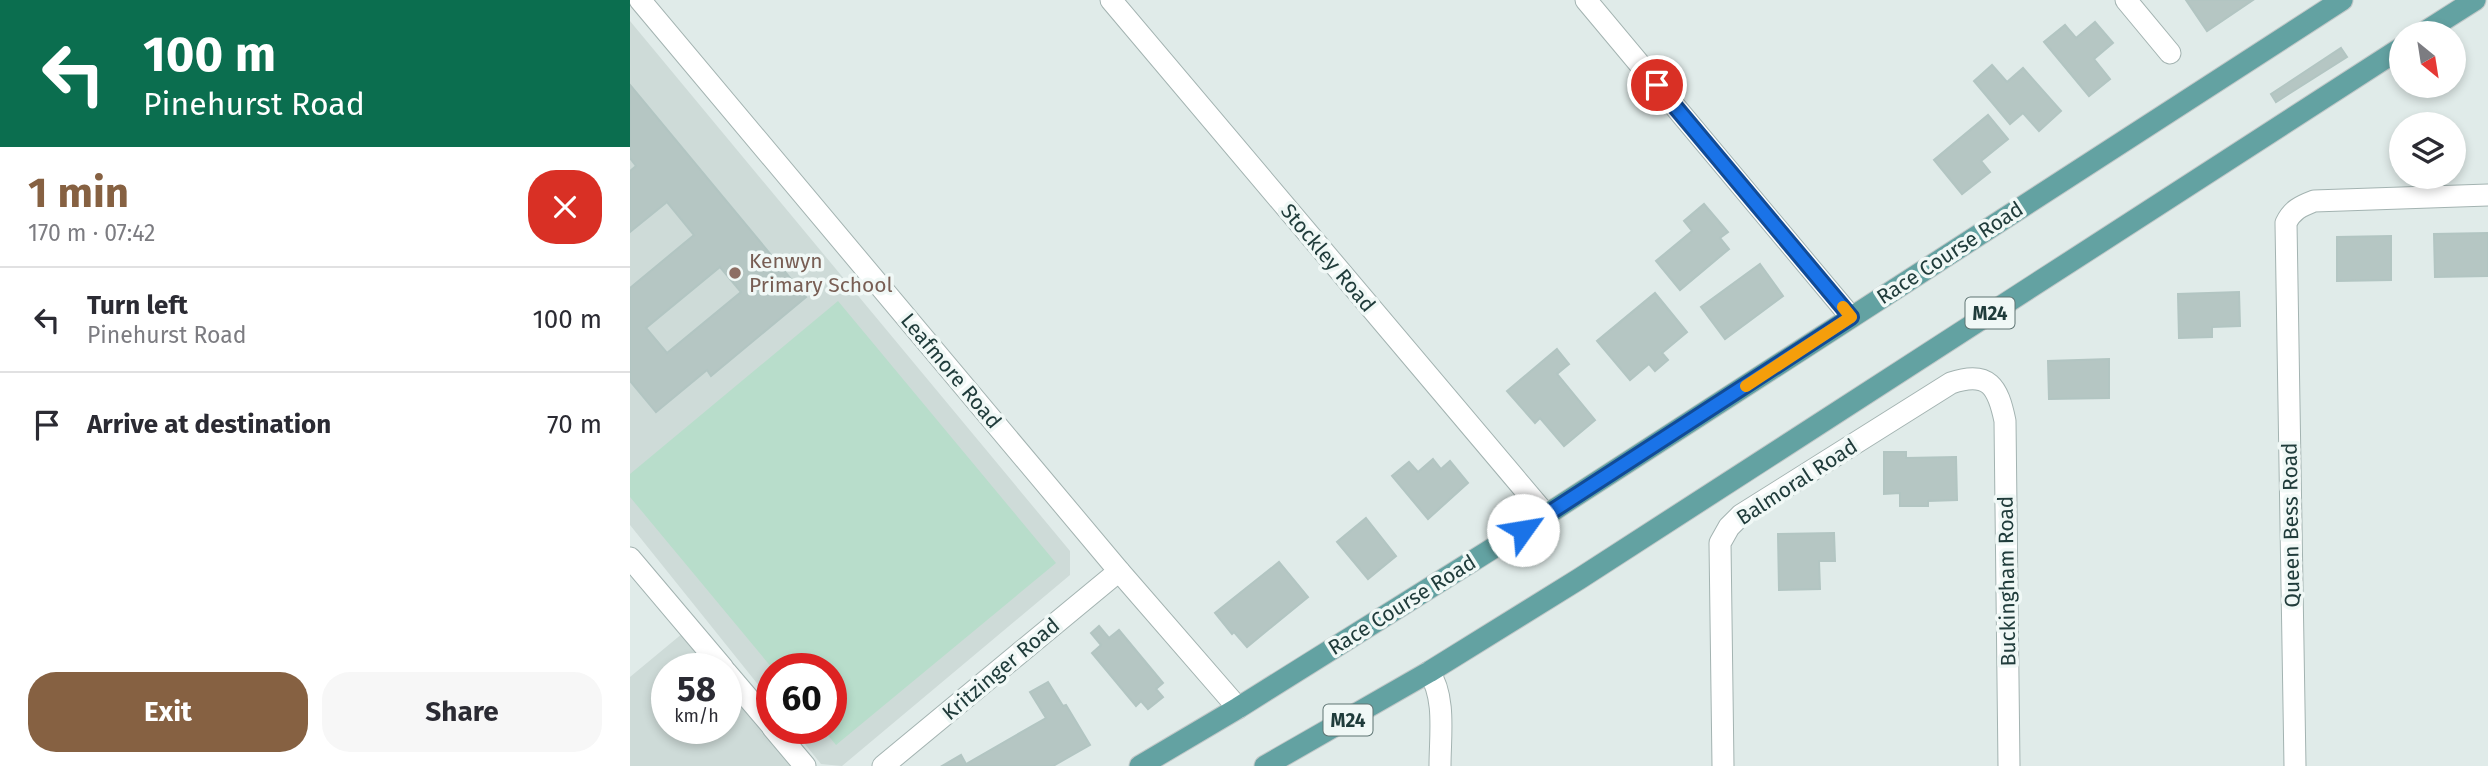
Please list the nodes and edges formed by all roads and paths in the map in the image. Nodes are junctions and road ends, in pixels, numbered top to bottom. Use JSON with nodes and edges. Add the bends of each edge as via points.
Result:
{"nodes":[{"id":1,"x":640,"y":0,"type":"edge"},
{"id":2,"x":1111,"y":0,"type":"edge"},
{"id":3,"x":1586,"y":0,"type":"edge"},
{"id":4,"x":2126,"y":0,"type":"edge"},
{"id":5,"x":2342,"y":0,"type":"edge"},
{"id":6,"x":2475,"y":0,"type":"edge"},
{"id":7,"x":2442,"y":21,"type":"edge"},
{"id":8,"x":2170,"y":53,"type":"dead end"},
{"id":9,"x":2389,"y":56,"type":"edge"},
{"id":10,"x":2488,"y":195,"type":"edge"},
{"id":11,"x":1851,"y":317,"type":"junction"},
{"id":12,"x":2000,"y":396,"type":"joint"},
{"id":13,"x":1545,"y":515,"type":"junction"},
{"id":14,"x":630,"y":558,"type":"edge"},
{"id":15,"x":1119,"y":571,"type":"junction"},
{"id":16,"x":711,"y":653,"type":"edge"},
{"id":17,"x":1429,"y":672,"type":"junction"},
{"id":18,"x":742,"y":690,"type":"edge"},
{"id":19,"x":756,"y":707,"type":"edge"},
{"id":20,"x":1238,"y":708,"type":"junction"},
{"id":21,"x":787,"y":744,"type":"edge"},
{"id":22,"x":805,"y":766,"type":"edge"},
{"id":23,"x":883,"y":766,"type":"edge"},
{"id":24,"x":1140,"y":766,"type":"edge"},
{"id":25,"x":1265,"y":766,"type":"edge"},
{"id":26,"x":1440,"y":766,"type":"edge"},
{"id":27,"x":1723,"y":766,"type":"edge"},
{"id":28,"x":2009,"y":766,"type":"edge"},
{"id":29,"x":2295,"y":766,"type":"edge"}],
"edges":[{"from":1,"to":15,"type":"street","name":"Leafmore Road"},
{"from":2,"to":13,"type":"street","name":"Stockley Road"},
{"from":3,"to":11,"type":"street"},
{"from":4,"to":8,"type":"street"},
{"from":5,"to":11,"type":"main road","name":"Race Course Road"},
{"from":6,"to":7,"type":"main road"},
{"from":9,"to":17,"type":"main road","number":"M24"},
{"from":10,"to":29,"type":"street","name":"Queen Bess Road","via":[[2314,201],[2290,215],[2287,223]]},
{"from":11,"to":13,"type":"main road","name":"Race Course Road"},
{"from":12,"to":27,"type":"street","name":"Balmoral Road","via":[[1987,382],[1951,383],[1741,515],[1729,527],[1720,543]]},
{"from":12,"to":28,"type":"street","name":"Buckingham Road","via":[[2005,421]]},
{"from":13,"to":20,"type":"main road","name":"Race Course Road"},
{"from":14,"to":16,"type":"street"},
{"from":15,"to":20,"type":"street","name":"Leafmore Road"},
{"from":15,"to":23,"type":"street","name":"Kritzinger Road"},
{"from":17,"to":25,"type":"main road","number":"M24"},
{"from":17,"to":26,"type":"street","via":[[1439,695]]},
{"from":18,"to":19,"type":"street"},
{"from":20,"to":24,"type":"main road","name":"Race Course Road"},
{"from":21,"to":22,"type":"street"}]}
